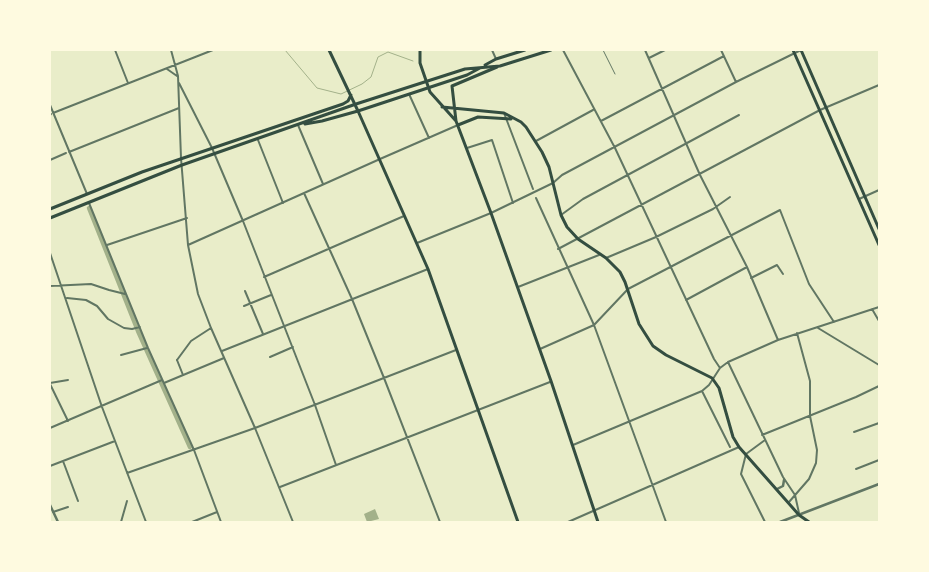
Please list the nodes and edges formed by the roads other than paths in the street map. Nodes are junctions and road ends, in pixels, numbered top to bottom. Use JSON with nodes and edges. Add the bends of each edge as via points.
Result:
{"nodes":[{"id":1,"x":115,"y":50,"type":"edge"},
{"id":2,"x":171,"y":50,"type":"edge"},
{"id":3,"x":213,"y":50,"type":"edge"},
{"id":4,"x":330,"y":50,"type":"edge"},
{"id":5,"x":420,"y":50,"type":"edge"},
{"id":6,"x":492,"y":50,"type":"edge"},
{"id":7,"x":525,"y":50,"type":"edge"},
{"id":8,"x":551,"y":50,"type":"edge"},
{"id":9,"x":563,"y":50,"type":"edge"},
{"id":10,"x":603,"y":50,"type":"edge"},
{"id":11,"x":645,"y":50,"type":"edge"},
{"id":12,"x":665,"y":50,"type":"edge"},
{"id":13,"x":721,"y":50,"type":"edge"},
{"id":14,"x":801,"y":50,"type":"edge"},
{"id":15,"x":793,"y":52,"type":"edge"},
{"id":16,"x":724,"y":56,"type":"junction"},
{"id":17,"x":649,"y":58,"type":"junction"},
{"id":18,"x":496,"y":59,"type":"junction"},
{"id":19,"x":176,"y":66,"type":"junction"},
{"id":20,"x":483,"y":66,"type":"junction"},
{"id":21,"x":500,"y":66,"type":"junction"},
{"id":22,"x":167,"y":69,"type":"junction"},
{"id":23,"x":615,"y":74,"type":"dead end"},
{"id":24,"x":178,"y":76,"type":"junction"},
{"id":25,"x":178,"y":81,"type":"junction"},
{"id":26,"x":426,"y":82,"type":"junction"},
{"id":27,"x":736,"y":82,"type":"junction"},
{"id":28,"x":128,"y":83,"type":"junction"},
{"id":29,"x":879,"y":85,"type":"edge"},
{"id":30,"x":428,"y":88,"type":"junction"},
{"id":31,"x":663,"y":88,"type":"junction"},
{"id":32,"x":409,"y":94,"type":"junction"},
{"id":33,"x":351,"y":95,"type":"junction"},
{"id":34,"x":356,"y":104,"type":"junction"},
{"id":35,"x":50,"y":105,"type":"edge"},
{"id":36,"x":442,"y":107,"type":"junction"},
{"id":37,"x":826,"y":107,"type":"junction"},
{"id":38,"x":178,"y":108,"type":"junction"},
{"id":39,"x":454,"y":108,"type":"junction"},
{"id":40,"x":593,"y":110,"type":"junction"},
{"id":41,"x":820,"y":110,"type":"junction"},
{"id":42,"x":358,"y":111,"type":"junction"},
{"id":43,"x":504,"y":113,"type":"junction"},
{"id":44,"x":51,"y":114,"type":"edge"},
{"id":45,"x":739,"y":114,"type":"dead end"},
{"id":46,"x":674,"y":116,"type":"junction"},
{"id":47,"x":506,"y":118,"type":"junction"},
{"id":48,"x":514,"y":120,"type":"junction"},
{"id":49,"x":600,"y":121,"type":"junction"},
{"id":50,"x":287,"y":123,"type":"junction"},
{"id":51,"x":457,"y":123,"type":"junction"},
{"id":52,"x":298,"y":125,"type":"junction"},
{"id":53,"x":429,"y":138,"type":"junction"},
{"id":54,"x":258,"y":140,"type":"junction"},
{"id":55,"x":536,"y":141,"type":"junction"},
{"id":56,"x":686,"y":144,"type":"junction"},
{"id":57,"x":212,"y":148,"type":"junction"},
{"id":58,"x":467,"y":148,"type":"junction"},
{"id":59,"x":615,"y":148,"type":"junction"},
{"id":60,"x":70,"y":152,"type":"junction"},
{"id":61,"x":66,"y":153,"type":"dead end"},
{"id":62,"x":214,"y":155,"type":"junction"},
{"id":63,"x":181,"y":158,"type":"junction"},
{"id":64,"x":380,"y":159,"type":"junction"},
{"id":65,"x":50,"y":160,"type":"edge"},
{"id":66,"x":182,"y":165,"type":"junction"},
{"id":67,"x":700,"y":174,"type":"junction"},
{"id":68,"x":628,"y":176,"type":"junction"},
{"id":69,"x":553,"y":183,"type":"junction"},
{"id":70,"x":323,"y":184,"type":"junction"},
{"id":71,"x":533,"y":189,"type":"dead end"},
{"id":72,"x":879,"y":190,"type":"edge"},
{"id":73,"x":304,"y":193,"type":"junction"},
{"id":74,"x":87,"y":194,"type":"junction"},
{"id":75,"x":864,"y":196,"type":"junction"},
{"id":76,"x":730,"y":197,"type":"dead end"},
{"id":77,"x":536,"y":198,"type":"dead end"},
{"id":78,"x":859,"y":198,"type":"junction"},
{"id":79,"x":88,"y":202,"type":"junction"},
{"id":80,"x":283,"y":203,"type":"junction"},
{"id":81,"x":513,"y":203,"type":"junction"},
{"id":82,"x":642,"y":205,"type":"junction"},
{"id":83,"x":716,"y":206,"type":"junction"},
{"id":84,"x":50,"y":209,"type":"edge"},
{"id":85,"x":491,"y":213,"type":"junction"},
{"id":86,"x":561,"y":215,"type":"junction"},
{"id":87,"x":404,"y":216,"type":"junction"},
{"id":88,"x":50,"y":218,"type":"edge"},
{"id":89,"x":187,"y":218,"type":"junction"},
{"id":90,"x":243,"y":221,"type":"junction"},
{"id":91,"x":879,"y":229,"type":"edge"},
{"id":92,"x":730,"y":236,"type":"junction"},
{"id":93,"x":656,"y":237,"type":"junction"},
{"id":94,"x":578,"y":239,"type":"junction"},
{"id":95,"x":416,"y":243,"type":"junction"},
{"id":96,"x":107,"y":245,"type":"junction"},
{"id":97,"x":188,"y":245,"type":"junction"},
{"id":98,"x":879,"y":245,"type":"edge"},
{"id":99,"x":330,"y":249,"type":"junction"},
{"id":100,"x":558,"y":249,"type":"junction"},
{"id":101,"x":50,"y":253,"type":"edge"},
{"id":102,"x":601,"y":254,"type":"junction"},
{"id":103,"x":606,"y":258,"type":"junction"},
{"id":104,"x":569,"y":267,"type":"junction"},
{"id":105,"x":671,"y":267,"type":"junction"},
{"id":106,"x":747,"y":268,"type":"junction"},
{"id":107,"x":428,"y":269,"type":"junction"},
{"id":108,"x":783,"y":274,"type":"dead end"},
{"id":109,"x":264,"y":277,"type":"junction"},
{"id":110,"x":751,"y":278,"type":"junction"},
{"id":111,"x":61,"y":284,"type":"junction"},
{"id":112,"x":50,"y":286,"type":"edge"},
{"id":113,"x":518,"y":287,"type":"junction"},
{"id":114,"x":628,"y":289,"type":"junction"},
{"id":115,"x":245,"y":291,"type":"dead end"},
{"id":116,"x":125,"y":294,"type":"junction"},
{"id":117,"x":272,"y":296,"type":"junction"},
{"id":118,"x":66,"y":298,"type":"junction"},
{"id":119,"x":352,"y":300,"type":"junction"},
{"id":120,"x":686,"y":300,"type":"junction"},
{"id":121,"x":251,"y":304,"type":"junction"},
{"id":122,"x":244,"y":306,"type":"dead end"},
{"id":123,"x":879,"y":307,"type":"edge"},
{"id":124,"x":872,"y":310,"type":"junction"},
{"id":125,"x":879,"y":321,"type":"edge"},
{"id":126,"x":834,"y":322,"type":"junction"},
{"id":127,"x":594,"y":325,"type":"junction"},
{"id":128,"x":284,"y":326,"type":"junction"},
{"id":129,"x":140,"y":327,"type":"junction"},
{"id":130,"x":211,"y":328,"type":"junction"},
{"id":131,"x":818,"y":328,"type":"junction"},
{"id":132,"x":797,"y":333,"type":"junction"},
{"id":133,"x":263,"y":334,"type":"junction"},
{"id":134,"x":778,"y":340,"type":"junction"},
{"id":135,"x":293,"y":347,"type":"junction"},
{"id":136,"x":148,"y":348,"type":"junction"},
{"id":137,"x":540,"y":349,"type":"junction"},
{"id":138,"x":456,"y":350,"type":"junction"},
{"id":139,"x":222,"y":351,"type":"junction"},
{"id":140,"x":121,"y":355,"type":"dead end"},
{"id":141,"x":270,"y":356,"type":"dead end"},
{"id":142,"x":225,"y":358,"type":"junction"},
{"id":143,"x":728,"y":362,"type":"junction"},
{"id":144,"x":879,"y":365,"type":"edge"},
{"id":145,"x":720,"y":368,"type":"junction"},
{"id":146,"x":183,"y":375,"type":"junction"},
{"id":147,"x":384,"y":378,"type":"junction"},
{"id":148,"x":712,"y":378,"type":"junction"},
{"id":149,"x":68,"y":380,"type":"dead end"},
{"id":150,"x":162,"y":380,"type":"junction"},
{"id":151,"x":551,"y":381,"type":"junction"},
{"id":152,"x":50,"y":383,"type":"edge"},
{"id":153,"x":164,"y":383,"type":"junction"},
{"id":154,"x":879,"y":386,"type":"edge"},
{"id":155,"x":702,"y":391,"type":"junction"},
{"id":156,"x":315,"y":405,"type":"junction"},
{"id":157,"x":102,"y":407,"type":"junction"},
{"id":158,"x":478,"y":409,"type":"junction"},
{"id":159,"x":810,"y":416,"type":"junction"},
{"id":160,"x":68,"y":421,"type":"junction"},
{"id":161,"x":629,"y":421,"type":"junction"},
{"id":162,"x":879,"y":423,"type":"edge"},
{"id":163,"x":50,"y":428,"type":"edge"},
{"id":164,"x":255,"y":428,"type":"junction"},
{"id":165,"x":854,"y":432,"type":"dead end"},
{"id":166,"x":762,"y":435,"type":"junction"},
{"id":167,"x":407,"y":438,"type":"junction"},
{"id":168,"x":765,"y":440,"type":"junction"},
{"id":169,"x":115,"y":441,"type":"junction"},
{"id":170,"x":572,"y":445,"type":"junction"},
{"id":171,"x":730,"y":447,"type":"dead end"},
{"id":172,"x":739,"y":447,"type":"junction"},
{"id":173,"x":194,"y":450,"type":"junction"},
{"id":174,"x":746,"y":454,"type":"junction"},
{"id":175,"x":879,"y":460,"type":"edge"},
{"id":176,"x":63,"y":461,"type":"junction"},
{"id":177,"x":336,"y":465,"type":"junction"},
{"id":178,"x":50,"y":466,"type":"edge"},
{"id":179,"x":856,"y":470,"type":"dead end"},
{"id":180,"x":127,"y":473,"type":"junction"},
{"id":181,"x":784,"y":480,"type":"junction"},
{"id":182,"x":879,"y":484,"type":"edge"},
{"id":183,"x":652,"y":485,"type":"junction"},
{"id":184,"x":280,"y":487,"type":"junction"},
{"id":185,"x":777,"y":489,"type":"junction"},
{"id":186,"x":795,"y":495,"type":"junction"},
{"id":187,"x":78,"y":501,"type":"dead end"},
{"id":188,"x":127,"y":501,"type":"dead end"},
{"id":189,"x":788,"y":502,"type":"junction"},
{"id":190,"x":50,"y":505,"type":"edge"},
{"id":191,"x":68,"y":507,"type":"dead end"},
{"id":192,"x":594,"y":511,"type":"junction"},
{"id":193,"x":53,"y":512,"type":"junction"},
{"id":194,"x":217,"y":512,"type":"junction"},
{"id":195,"x":799,"y":515,"type":"junction"},
{"id":196,"x":58,"y":522,"type":"edge"},
{"id":197,"x":121,"y":522,"type":"edge"},
{"id":198,"x":146,"y":522,"type":"edge"},
{"id":199,"x":192,"y":522,"type":"edge"},
{"id":200,"x":221,"y":522,"type":"edge"},
{"id":201,"x":293,"y":522,"type":"edge"},
{"id":202,"x":440,"y":522,"type":"edge"},
{"id":203,"x":518,"y":522,"type":"edge"},
{"id":204,"x":568,"y":522,"type":"edge"},
{"id":205,"x":598,"y":522,"type":"edge"},
{"id":206,"x":666,"y":522,"type":"edge"},
{"id":207,"x":764,"y":522,"type":"edge"},
{"id":208,"x":780,"y":522,"type":"edge"},
{"id":209,"x":809,"y":522,"type":"edge"}],
"edges":[{"from":1,"to":28,"type":"street"},
{"from":2,"to":19,"type":"street"},
{"from":3,"to":19,"type":"street"},
{"from":4,"to":33,"type":"main road"},
{"from":5,"to":26,"type":"main road"},
{"from":6,"to":18,"type":"street"},
{"from":7,"to":18,"type":"main road"},
{"from":8,"to":21,"type":"main road"},
{"from":9,"to":40,"type":"street"},
{"from":10,"to":23,"type":"lane"},
{"from":11,"to":17,"type":"street"},
{"from":12,"to":17,"type":"street"},
{"from":13,"to":16,"type":"street"},
{"from":14,"to":15,"type":"street"},
{"from":14,"to":37,"type":"main road"},
{"from":15,"to":27,"type":"street"},
{"from":15,"to":41,"type":"main road"},
{"from":16,"to":27,"type":"street"},
{"from":16,"to":31,"type":"street"},
{"from":17,"to":31,"type":"street"},
{"from":18,"to":20,"type":"main road"},
{"from":19,"to":22,"type":"street"},
{"from":19,"to":24,"type":"street"},
{"from":20,"to":21,"type":"main road"},
{"from":20,"to":26,"type":"main road"},
{"from":20,"to":30,"type":"main road"},
{"from":21,"to":39,"type":"main road","via":[[452,86]]},
{"from":22,"to":24,"type":"street"},
{"from":22,"to":28,"type":"street"},
{"from":24,"to":25,"type":"street"},
{"from":25,"to":38,"type":"street"},
{"from":25,"to":57,"type":"street"},
{"from":26,"to":30,"type":"main road"},
{"from":26,"to":34,"type":"main road"},
{"from":27,"to":46,"type":"street"},
{"from":28,"to":44,"type":"street"},
{"from":29,"to":37,"type":"street"},
{"from":30,"to":32,"type":"main road"},
{"from":30,"to":36,"type":"main road"},
{"from":31,"to":46,"type":"street"},
{"from":31,"to":49,"type":"street"},
{"from":32,"to":42,"type":"main road"},
{"from":32,"to":53,"type":"street"},
{"from":33,"to":34,"type":"main road"},
{"from":33,"to":50,"type":"main road","via":[[343,104]]},
{"from":34,"to":42,"type":"main road"},
{"from":34,"to":52,"type":"main road"},
{"from":35,"to":44,"type":"street"},
{"from":36,"to":39,"type":"main road"},
{"from":36,"to":51,"type":"main road"},
{"from":37,"to":41,"type":"street"},
{"from":37,"to":75,"type":"main road"},
{"from":38,"to":60,"type":"street"},
{"from":38,"to":63,"type":"street"},
{"from":39,"to":43,"type":"main road"},
{"from":39,"to":51,"type":"main road"},
{"from":40,"to":49,"type":"street"},
{"from":40,"to":55,"type":"street"},
{"from":41,"to":67,"type":"street"},
{"from":41,"to":78,"type":"main road"},
{"from":42,"to":52,"type":"main road"},
{"from":42,"to":64,"type":"main road"},
{"from":43,"to":47,"type":"street"},
{"from":43,"to":48,"type":"main road"},
{"from":44,"to":60,"type":"street"},
{"from":45,"to":56,"type":"street"},
{"from":46,"to":56,"type":"street"},
{"from":46,"to":59,"type":"street"},
{"from":47,"to":48,"type":"main road"},
{"from":47,"to":51,"type":"main road","via":[[478,117]]},
{"from":47,"to":71,"type":"street"},
{"from":48,"to":55,"type":"main road","via":[[526,127]]},
{"from":49,"to":59,"type":"street"},
{"from":50,"to":52,"type":"main road"},
{"from":50,"to":57,"type":"main road"},
{"from":51,"to":53,"type":"street"},
{"from":51,"to":58,"type":"main road"},
{"from":52,"to":54,"type":"main road"},
{"from":52,"to":70,"type":"street"},
{"from":53,"to":64,"type":"street"},
{"from":54,"to":62,"type":"main road"},
{"from":54,"to":80,"type":"street"},
{"from":55,"to":69,"type":"main road"},
{"from":56,"to":67,"type":"street"},
{"from":56,"to":68,"type":"street"},
{"from":57,"to":62,"type":"street"},
{"from":57,"to":63,"type":"main road"},
{"from":58,"to":81,"type":"street","via":[[492,140]]},
{"from":58,"to":85,"type":"main road"},
{"from":59,"to":68,"type":"street"},
{"from":59,"to":69,"type":"street","via":[[562,175]]},
{"from":60,"to":74,"type":"street"},
{"from":61,"to":65,"type":"street"},
{"from":62,"to":66,"type":"main road"},
{"from":62,"to":90,"type":"street"},
{"from":63,"to":66,"type":"street"},
{"from":63,"to":74,"type":"main road"},
{"from":64,"to":70,"type":"street"},
{"from":64,"to":87,"type":"main road"},
{"from":66,"to":79,"type":"main road"},
{"from":66,"to":89,"type":"street"},
{"from":67,"to":82,"type":"street"},
{"from":67,"to":83,"type":"street"},
{"from":68,"to":82,"type":"street"},
{"from":68,"to":86,"type":"street"},
{"from":69,"to":81,"type":"street"},
{"from":69,"to":86,"type":"main road"},
{"from":70,"to":73,"type":"street"},
{"from":72,"to":75,"type":"street"},
{"from":73,"to":80,"type":"street"},
{"from":73,"to":99,"type":"street"},
{"from":74,"to":84,"type":"main road"},
{"from":75,"to":78,"type":"street"},
{"from":75,"to":91,"type":"main road"},
{"from":76,"to":83,"type":"street"},
{"from":77,"to":100,"type":"street"},
{"from":78,"to":98,"type":"main road"},
{"from":79,"to":88,"type":"main road"},
{"from":79,"to":96,"type":"street"},
{"from":80,"to":90,"type":"street"},
{"from":81,"to":85,"type":"street"},
{"from":82,"to":93,"type":"street"},
{"from":82,"to":94,"type":"street"},
{"from":83,"to":92,"type":"street"},
{"from":83,"to":93,"type":"street"},
{"from":85,"to":95,"type":"street"},
{"from":85,"to":113,"type":"main road"},
{"from":86,"to":94,"type":"main road"},
{"from":87,"to":95,"type":"main road"},
{"from":87,"to":99,"type":"street"},
{"from":89,"to":96,"type":"street"},
{"from":89,"to":97,"type":"street"},
{"from":90,"to":97,"type":"street"},
{"from":90,"to":109,"type":"street"},
{"from":92,"to":105,"type":"street"},
{"from":92,"to":106,"type":"street"},
{"from":92,"to":126,"type":"street","via":[[780,210],[809,284]]},
{"from":93,"to":103,"type":"street"},
{"from":93,"to":105,"type":"street"},
{"from":94,"to":100,"type":"street"},
{"from":94,"to":102,"type":"main road"},
{"from":95,"to":107,"type":"main road"},
{"from":96,"to":116,"type":"street"},
{"from":97,"to":130,"type":"street","via":[[198,294]]},
{"from":99,"to":109,"type":"street"},
{"from":99,"to":119,"type":"street"},
{"from":100,"to":104,"type":"street"},
{"from":101,"to":111,"type":"street"},
{"from":102,"to":103,"type":"main road"},
{"from":102,"to":104,"type":"street"},
{"from":103,"to":114,"type":"main road","via":[[620,272]]},
{"from":104,"to":113,"type":"street"},
{"from":104,"to":127,"type":"street"},
{"from":105,"to":114,"type":"street"},
{"from":105,"to":120,"type":"street"},
{"from":106,"to":110,"type":"street"},
{"from":106,"to":120,"type":"street"},
{"from":107,"to":119,"type":"street"},
{"from":107,"to":138,"type":"main road"},
{"from":108,"to":110,"type":"street","via":[[777,265]]},
{"from":109,"to":117,"type":"street"},
{"from":110,"to":134,"type":"street"},
{"from":111,"to":112,"type":"street"},
{"from":111,"to":116,"type":"street","via":[[91,284]]},
{"from":111,"to":118,"type":"street"},
{"from":113,"to":137,"type":"main road"},
{"from":114,"to":127,"type":"street"},
{"from":114,"to":148,"type":"main road","via":[[640,324],[653,346],[666,356]]},
{"from":115,"to":121,"type":"street"},
{"from":116,"to":129,"type":"street"},
{"from":117,"to":121,"type":"street"},
{"from":117,"to":128,"type":"street"},
{"from":118,"to":129,"type":"street","via":[[86,300],[98,306],[108,319],[124,328]]},
{"from":118,"to":157,"type":"street"},
{"from":119,"to":128,"type":"street"},
{"from":119,"to":147,"type":"street"},
{"from":120,"to":145,"type":"street"},
{"from":121,"to":122,"type":"street"},
{"from":121,"to":133,"type":"street"},
{"from":123,"to":124,"type":"street"},
{"from":124,"to":125,"type":"street"},
{"from":124,"to":126,"type":"street"},
{"from":126,"to":131,"type":"street"},
{"from":127,"to":137,"type":"street"},
{"from":127,"to":161,"type":"street"},
{"from":128,"to":133,"type":"street"},
{"from":128,"to":135,"type":"street"},
{"from":129,"to":136,"type":"street"},
{"from":130,"to":139,"type":"street"},
{"from":130,"to":146,"type":"street","via":[[191,341],[177,360]]},
{"from":131,"to":132,"type":"street"},
{"from":131,"to":144,"type":"street"},
{"from":132,"to":134,"type":"street"},
{"from":132,"to":159,"type":"street","via":[[810,381]]},
{"from":133,"to":139,"type":"street"},
{"from":134,"to":143,"type":"street"},
{"from":135,"to":141,"type":"street"},
{"from":135,"to":156,"type":"street"},
{"from":136,"to":140,"type":"street"},
{"from":136,"to":150,"type":"street"},
{"from":137,"to":151,"type":"main road"},
{"from":138,"to":147,"type":"street"},
{"from":138,"to":158,"type":"main road"},
{"from":139,"to":142,"type":"street"},
{"from":142,"to":146,"type":"street"},
{"from":142,"to":164,"type":"street"},
{"from":143,"to":145,"type":"street"},
{"from":143,"to":166,"type":"street"},
{"from":145,"to":148,"type":"street"},
{"from":146,"to":153,"type":"street"},
{"from":147,"to":156,"type":"street"},
{"from":147,"to":167,"type":"street"},
{"from":148,"to":155,"type":"street"},
{"from":148,"to":172,"type":"main road","via":[[719,388]]},
{"from":149,"to":152,"type":"street"},
{"from":150,"to":153,"type":"street"},
{"from":150,"to":157,"type":"street"},
{"from":151,"to":158,"type":"street"},
{"from":151,"to":170,"type":"main road"},
{"from":152,"to":160,"type":"street"},
{"from":153,"to":173,"type":"street"},
{"from":154,"to":159,"type":"street"},
{"from":155,"to":161,"type":"street"},
{"from":155,"to":171,"type":"street"},
{"from":156,"to":164,"type":"street"},
{"from":156,"to":177,"type":"street"},
{"from":157,"to":160,"type":"street"},
{"from":157,"to":169,"type":"street"},
{"from":158,"to":167,"type":"street"},
{"from":158,"to":203,"type":"main road"},
{"from":159,"to":166,"type":"street"},
{"from":159,"to":186,"type":"street","via":[[817,450],[816,463],[809,480]]},
{"from":160,"to":163,"type":"street"},
{"from":161,"to":170,"type":"street"},
{"from":161,"to":183,"type":"street"},
{"from":162,"to":165,"type":"street"},
{"from":164,"to":173,"type":"street"},
{"from":164,"to":184,"type":"street"},
{"from":166,"to":168,"type":"street"},
{"from":167,"to":177,"type":"street"},
{"from":167,"to":202,"type":"street"},
{"from":168,"to":174,"type":"street"},
{"from":168,"to":181,"type":"street"},
{"from":169,"to":176,"type":"street"},
{"from":169,"to":180,"type":"street"},
{"from":170,"to":192,"type":"main road"},
{"from":172,"to":174,"type":"main road"},
{"from":172,"to":183,"type":"street"},
{"from":173,"to":180,"type":"street"},
{"from":173,"to":194,"type":"street"},
{"from":174,"to":185,"type":"main road"},
{"from":174,"to":207,"type":"street","via":[[741,474]]},
{"from":175,"to":179,"type":"street"},
{"from":176,"to":178,"type":"street"},
{"from":176,"to":187,"type":"street"},
{"from":177,"to":184,"type":"street"},
{"from":180,"to":198,"type":"street"},
{"from":181,"to":185,"type":"street","via":[[783,486]]},
{"from":181,"to":186,"type":"street"},
{"from":182,"to":195,"type":"street"},
{"from":183,"to":192,"type":"street"},
{"from":183,"to":206,"type":"street"},
{"from":184,"to":201,"type":"street"},
{"from":185,"to":189,"type":"main road"},
{"from":186,"to":189,"type":"street"},
{"from":186,"to":195,"type":"street"},
{"from":188,"to":197,"type":"street"},
{"from":189,"to":195,"type":"main road"},
{"from":190,"to":193,"type":"street"},
{"from":191,"to":193,"type":"street"},
{"from":192,"to":204,"type":"street"},
{"from":192,"to":205,"type":"main road"},
{"from":193,"to":196,"type":"street"},
{"from":194,"to":199,"type":"street"},
{"from":194,"to":200,"type":"street"},
{"from":195,"to":208,"type":"street"},
{"from":195,"to":209,"type":"main road"}]}
